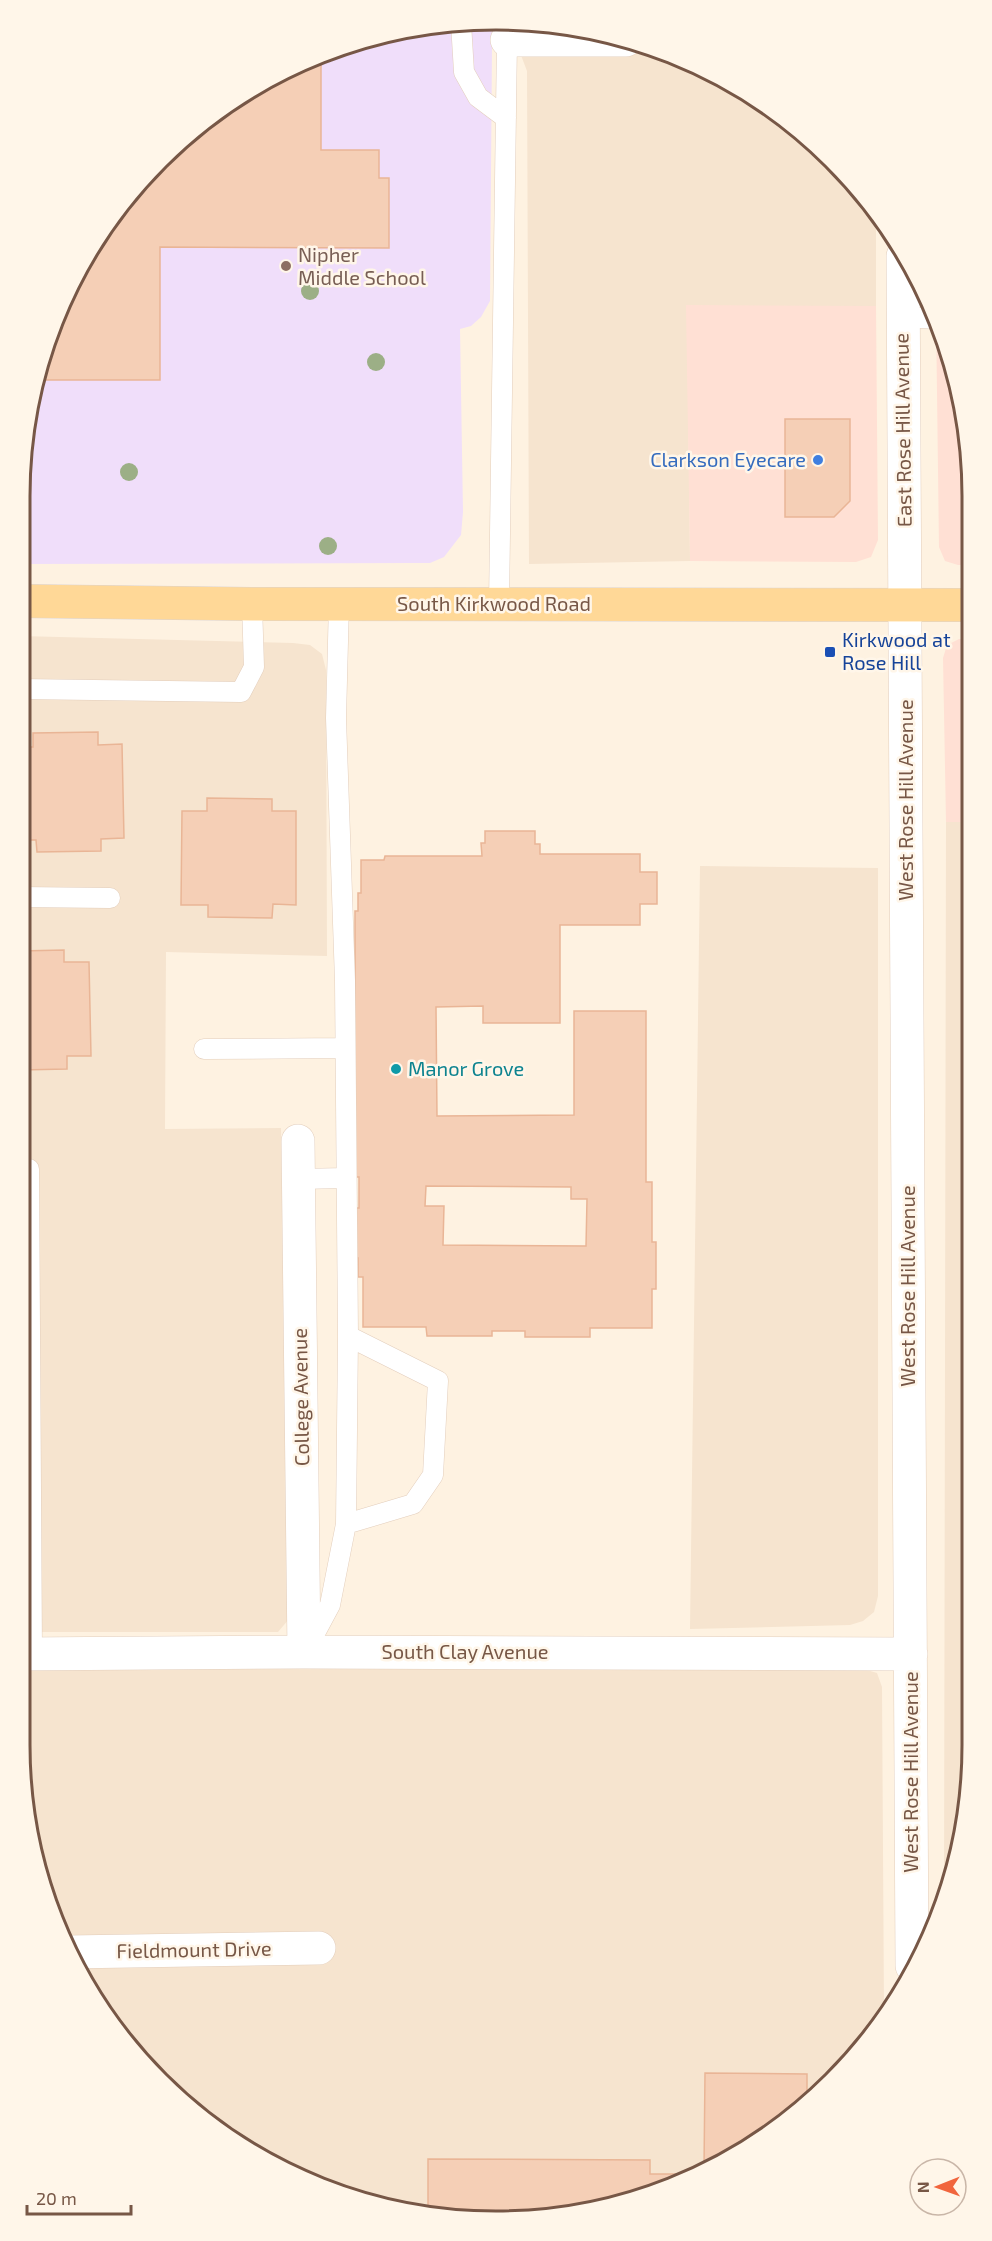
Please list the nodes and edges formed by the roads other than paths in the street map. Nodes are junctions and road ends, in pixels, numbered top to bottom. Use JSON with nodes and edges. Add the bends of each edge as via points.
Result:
{"nodes":[{"id":1,"x":462,"y":31,"type":"edge"},
{"id":2,"x":507,"y":40,"type":"joint"},
{"id":3,"x":591,"y":40,"type":"edge"},
{"id":4,"x":506,"y":118,"type":"junction"},
{"id":5,"x":903,"y":268,"type":"edge"},
{"id":6,"x":902,"y":317,"type":"junction"},
{"id":7,"x":927,"y":318,"type":"edge"},
{"id":8,"x":30,"y":601,"type":"edge"},
{"id":9,"x":339,"y":603,"type":"junction"},
{"id":10,"x":252,"y":604,"type":"junction"},
{"id":11,"x":499,"y":604,"type":"junction"},
{"id":12,"x":906,"y":605,"type":"junction"},
{"id":13,"x":962,"y":605,"type":"edge"},
{"id":14,"x":30,"y":689,"type":"edge"},
{"id":15,"x":30,"y":897,"type":"edge"},
{"id":16,"x":110,"y":898,"type":"dead end"},
{"id":17,"x":345,"y":1048,"type":"junction"},
{"id":18,"x":204,"y":1049,"type":"dead end"},
{"id":19,"x":298,"y":1141,"type":"dead end"},
{"id":20,"x":346,"y":1178,"type":"junction"},
{"id":21,"x":298,"y":1179,"type":"junction"},
{"id":22,"x":348,"y":1336,"type":"junction"},
{"id":23,"x":346,"y":1524,"type":"junction"},
{"id":24,"x":304,"y":1652,"type":"junction"},
{"id":25,"x":30,"y":1654,"type":"edge"},
{"id":26,"x":911,"y":1654,"type":"junction"},
{"id":27,"x":319,"y":1948,"type":"dead end"},
{"id":28,"x":78,"y":1952,"type":"edge"},
{"id":29,"x":912,"y":1955,"type":"edge"}],
"edges":[{"from":1,"to":4,"type":"lane","via":[[464,72],[478,97]]},
{"from":2,"to":3,"type":"street"},
{"from":2,"to":4,"type":"lane"},
{"from":4,"to":11,"type":"lane"},
{"from":5,"to":6,"type":"street","name":"East Rose Hill Avenue"},
{"from":6,"to":7,"type":"lane"},
{"from":6,"to":12,"type":"street","name":"East Rose Hill Avenue"},
{"from":8,"to":10,"type":"main road","name":"South Kirkwood Road"},
{"from":9,"to":10,"type":"main road","name":"South Kirkwood Road"},
{"from":9,"to":11,"type":"main road","name":"South Kirkwood Road"},
{"from":9,"to":17,"type":"lane","via":[[336,718]]},
{"from":10,"to":14,"type":"lane","via":[[254,667],[241,692]]},
{"from":11,"to":12,"type":"main road","name":"South Kirkwood Road"},
{"from":12,"to":13,"type":"main road","name":"South Kirkwood Road"},
{"from":12,"to":26,"type":"street","name":"West Rose Hill Avenue"},
{"from":15,"to":16,"type":"lane"},
{"from":17,"to":18,"type":"lane"},
{"from":17,"to":20,"type":"lane"},
{"from":19,"to":21,"type":"street","name":"College Avenue"},
{"from":20,"to":21,"type":"lane"},
{"from":20,"to":22,"type":"lane"},
{"from":21,"to":24,"type":"street","name":"College Avenue"},
{"from":22,"to":23,"type":"lane"},
{"from":22,"to":23,"type":"lane","via":[[438,1381],[433,1475],[413,1504]]},
{"from":23,"to":24,"type":"lane","via":[[330,1605]]},
{"from":24,"to":25,"type":"street","name":"South Clay Avenue"},
{"from":24,"to":26,"type":"street","name":"South Clay Avenue"},
{"from":26,"to":29,"type":"street","name":"West Rose Hill Avenue"},
{"from":27,"to":28,"type":"street","name":"Fieldmount Drive"}]}
